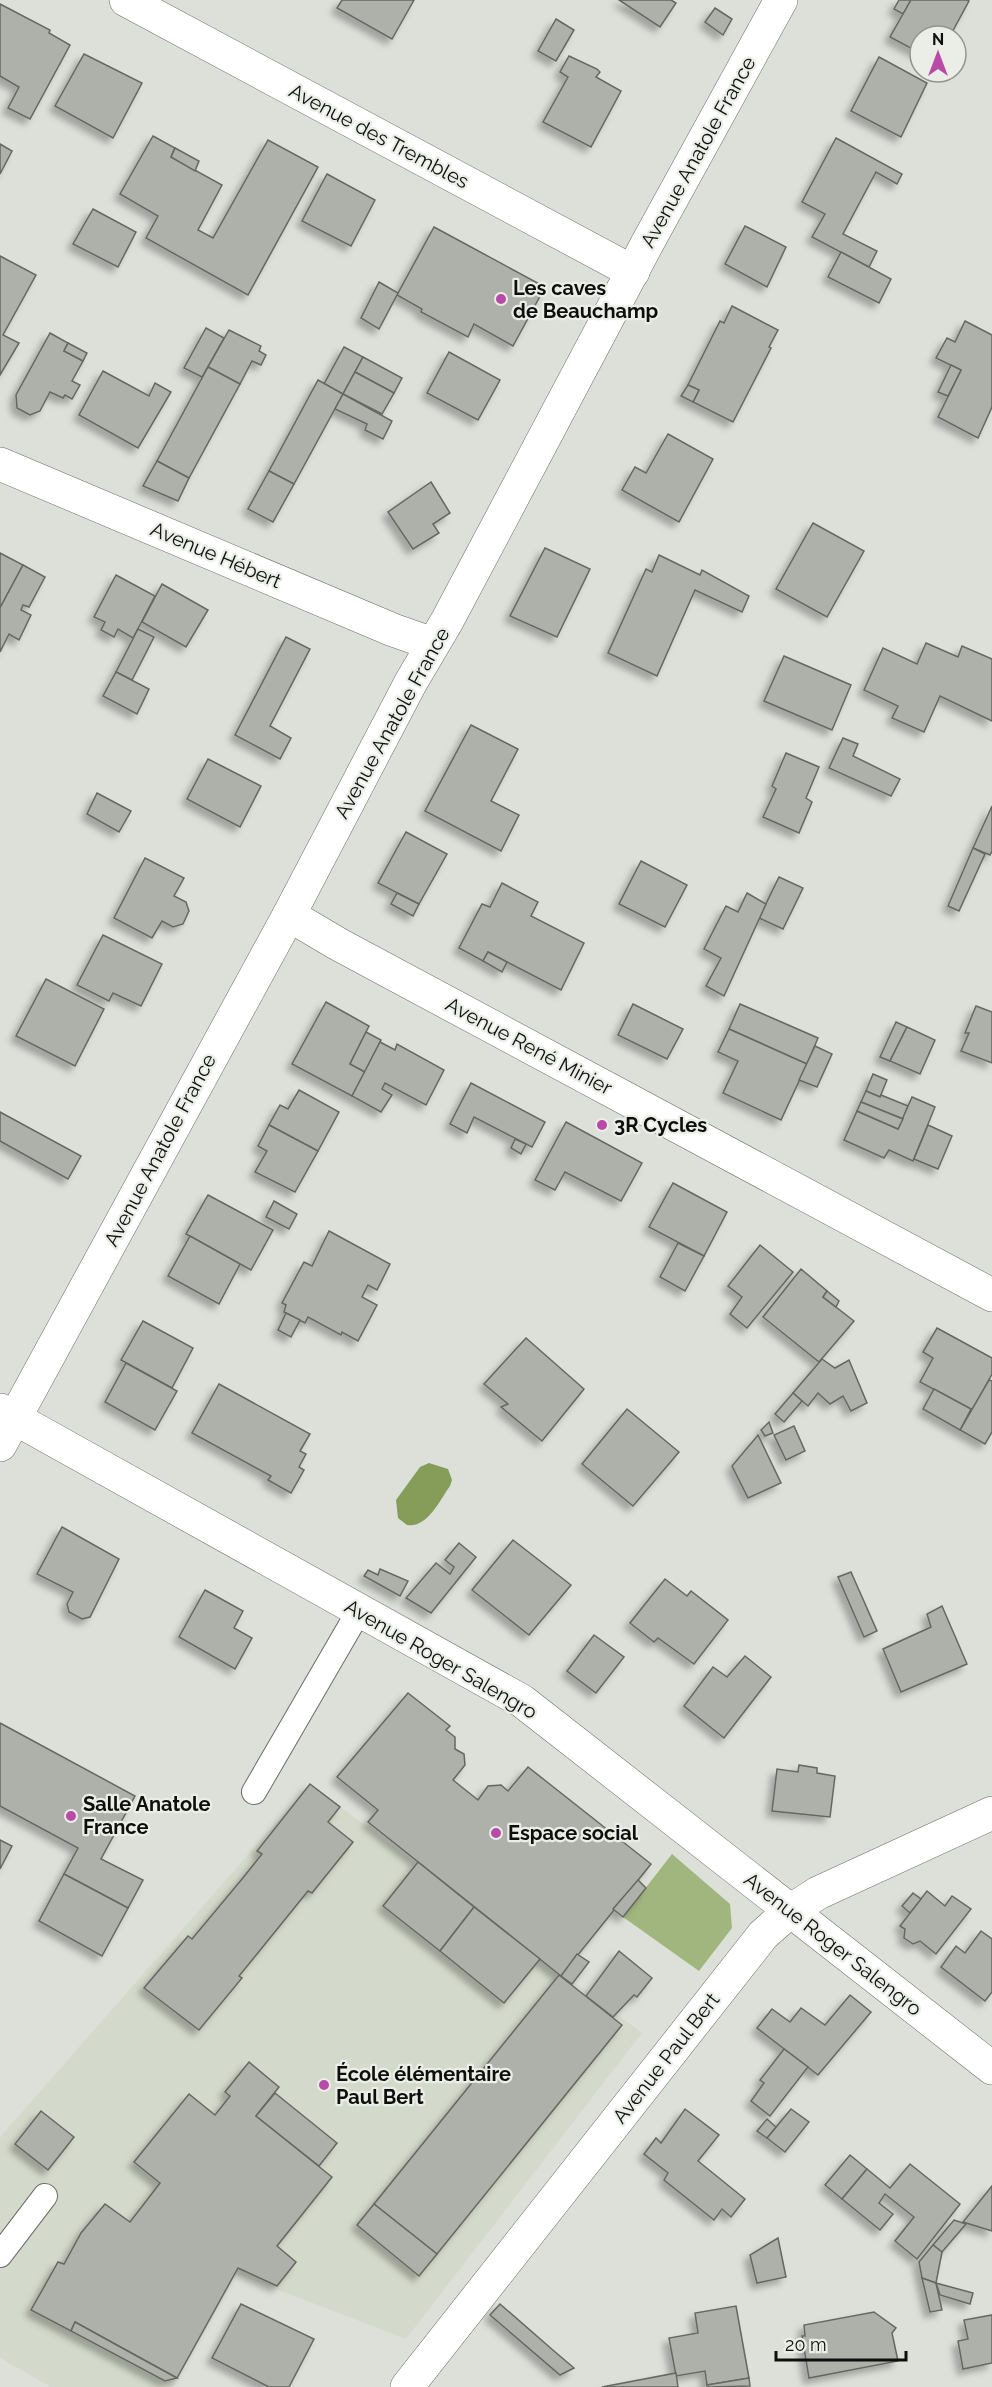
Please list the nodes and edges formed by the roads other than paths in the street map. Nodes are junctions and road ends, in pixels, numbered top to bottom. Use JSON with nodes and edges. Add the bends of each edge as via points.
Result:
{"nodes":[{"id":1,"x":126,"y":0,"type":"edge"},
{"id":2,"x":781,"y":0,"type":"edge"},
{"id":3,"x":633,"y":272,"type":"junction"},
{"id":4,"x":0,"y":464,"type":"edge"},
{"id":5,"x":433,"y":644,"type":"junction"},
{"id":6,"x":289,"y":915,"type":"junction"},
{"id":7,"x":992,"y":1295,"type":"edge"},
{"id":8,"x":5,"y":1424,"type":"edge"},
{"id":9,"x":359,"y":1611,"type":"junction"},
{"id":10,"x":254,"y":1792,"type":"dead end"},
{"id":11,"x":992,"y":1813,"type":"edge"},
{"id":12,"x":790,"y":1911,"type":"junction"},
{"id":13,"x":992,"y":2068,"type":"edge"},
{"id":14,"x":45,"y":2196,"type":"dead end"},
{"id":15,"x":0,"y":2255,"type":"edge"},
{"id":16,"x":407,"y":2387,"type":"edge"}],
"edges":[{"from":1,"to":3,"type":"street","name":"Avenue des Trembles"},
{"from":2,"to":3,"type":"street","name":"Avenue Anatole France"},
{"from":3,"to":5,"type":"street","name":"Avenue Anatole France"},
{"from":4,"to":5,"type":"street","name":"Avenue Hébert"},
{"from":5,"to":6,"type":"street","name":"Avenue Anatole France"},
{"from":6,"to":7,"type":"street","name":"Avenue René Minier"},
{"from":6,"to":8,"type":"street","name":"Avenue Anatole France"},
{"from":8,"to":9,"type":"street","name":"Avenue Roger Salengro"},
{"from":9,"to":10,"type":"lane"},
{"from":9,"to":12,"type":"street","name":"Avenue Roger Salengro","via":[[522,1701]]},
{"from":11,"to":12,"type":"street","name":"Avenue Paul Bert","via":[[818,1893]]},
{"from":12,"to":13,"type":"street","name":"Avenue Roger Salengro"},
{"from":12,"to":16,"type":"street","name":"Avenue Paul Bert","via":[[763,1935]]},
{"from":14,"to":15,"type":"lane"}]}
